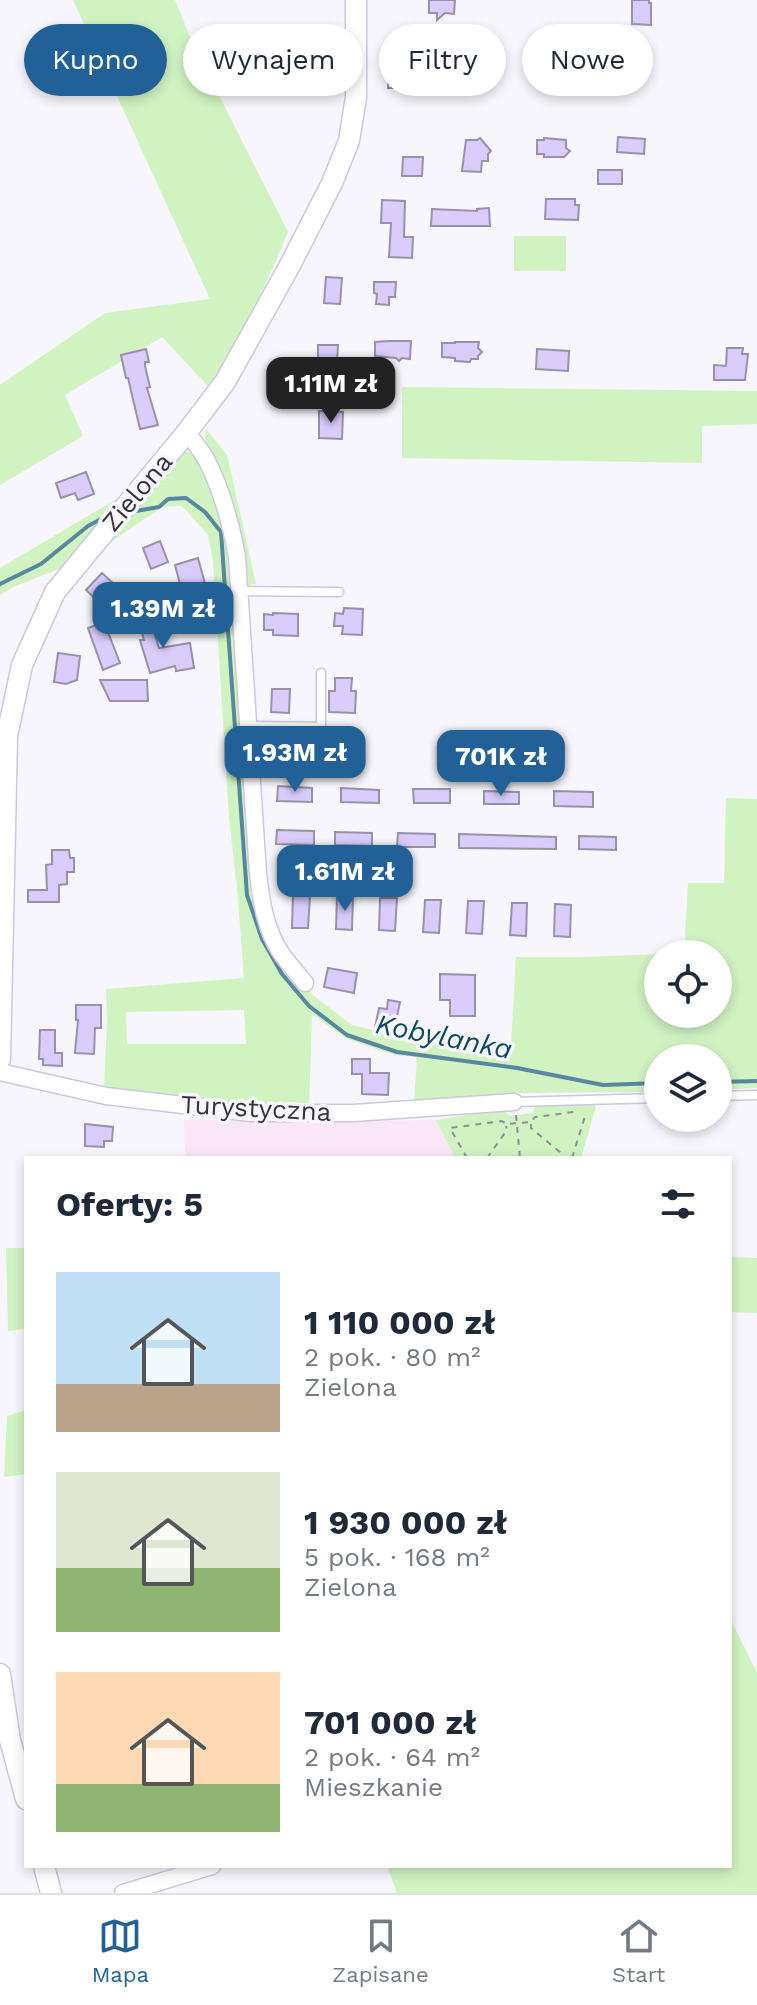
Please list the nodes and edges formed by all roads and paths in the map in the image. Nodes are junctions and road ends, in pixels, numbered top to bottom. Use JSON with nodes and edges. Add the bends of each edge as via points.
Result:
{"nodes":[{"id":1,"x":356,"y":0,"type":"edge"},
{"id":2,"x":187,"y":432,"type":"junction"},
{"id":3,"x":241,"y":591,"type":"junction"},
{"id":4,"x":339,"y":592,"type":"dead end"},
{"id":5,"x":321,"y":673,"type":"dead end"},
{"id":6,"x":248,"y":726,"type":"junction"},
{"id":7,"x":305,"y":983,"type":"dead end"},
{"id":8,"x":0,"y":1059,"type":"edge"},
{"id":9,"x":0,"y":1072,"type":"edge"},
{"id":10,"x":757,"y":1095,"type":"edge"},
{"id":11,"x":732,"y":1096,"type":"edge"},
{"id":12,"x":644,"y":1098,"type":"edge"},
{"id":13,"x":514,"y":1102,"type":"joint"},
{"id":14,"x":586,"y":1111,"type":"dead end"},
{"id":15,"x":574,"y":1113,"type":"dead end"},
{"id":16,"x":531,"y":1122,"type":"junction"},
{"id":17,"x":516,"y":1123,"type":"junction"},
{"id":18,"x":506,"y":1124,"type":"junction"},
{"id":19,"x":466,"y":1156,"type":"edge"},
{"id":20,"x":488,"y":1156,"type":"edge"},
{"id":21,"x":520,"y":1156,"type":"edge"},
{"id":22,"x":565,"y":1156,"type":"edge"},
{"id":23,"x":573,"y":1156,"type":"edge"},
{"id":24,"x":0,"y":1674,"type":"edge"},
{"id":25,"x":24,"y":1792,"type":"edge"},
{"id":26,"x":45,"y":1868,"type":"edge"},
{"id":27,"x":205,"y":1868,"type":"edge"},
{"id":28,"x":51,"y":1893,"type":"edge"},
{"id":29,"x":123,"y":1893,"type":"edge"}],
"edges":[{"from":1,"to":2,"type":"street","name":"Zielona","via":[[356,97],[349,141],[289,267],[225,382]]},
{"from":2,"to":3,"type":"street","name":"Zielona","via":[[220,494]]},
{"from":2,"to":8,"type":"street","name":"Zielona","via":[[55,592],[22,665],[9,726],[6,775]]},
{"from":3,"to":4,"type":"lane"},
{"from":3,"to":6,"type":"street","name":"Zielona"},
{"from":5,"to":6,"type":"lane","via":[[321,727]]},
{"from":6,"to":7,"type":"street","name":"Zielona","via":[[262,903],[280,951]]},
{"from":9,"to":13,"type":"street","name":"Turystyczna","via":[[106,1096],[251,1113],[354,1113]]},
{"from":10,"to":11,"type":"lane"},
{"from":12,"to":13,"type":"lane"},
{"from":14,"to":23,"type":"path"},
{"from":15,"to":16,"type":"path","via":[[535,1117]]},
{"from":16,"to":17,"type":"path"},
{"from":16,"to":22,"type":"path","via":[[531,1128]]},
{"from":17,"to":18,"type":"path"},
{"from":17,"to":21,"type":"path"},
{"from":18,"to":19,"type":"path","via":[[450,1128]]},
{"from":18,"to":20,"type":"path"},
{"from":24,"to":25,"type":"street"},
{"from":26,"to":28,"type":"street"},
{"from":27,"to":29,"type":"street"}]}
